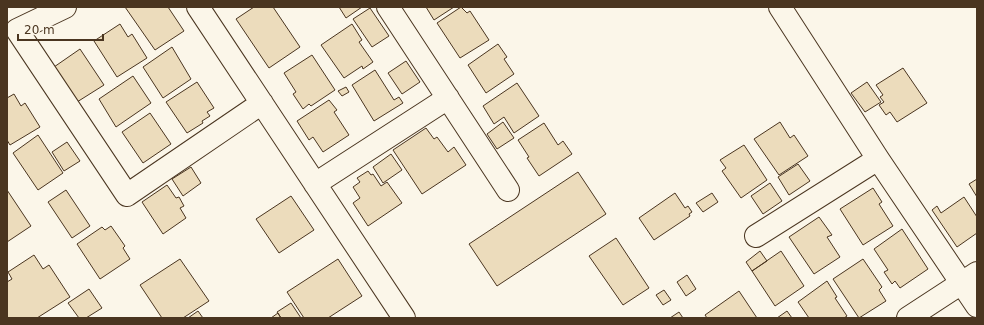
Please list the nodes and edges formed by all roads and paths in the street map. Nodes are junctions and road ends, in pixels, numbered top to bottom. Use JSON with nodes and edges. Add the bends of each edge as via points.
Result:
{"nodes":[{"id":1,"x":65,"y":7,"type":"edge"},
{"id":2,"x":198,"y":7,"type":"edge"},
{"id":3,"x":388,"y":7,"type":"edge"},
{"id":4,"x":780,"y":7,"type":"edge"},
{"id":5,"x":448,"y":98,"type":"junction"},
{"id":6,"x":262,"y":103,"type":"junction"},
{"id":7,"x":878,"y":159,"type":"junction"},
{"id":8,"x":316,"y":184,"type":"junction"},
{"id":9,"x":508,"y":190,"type":"dead end"},
{"id":10,"x":756,"y":236,"type":"dead end"},
{"id":11,"x":969,"y":278,"type":"edge"},
{"id":12,"x":977,"y":306,"type":"edge"},
{"id":13,"x":404,"y":318,"type":"edge"},
{"id":14,"x":908,"y":318,"type":"edge"}],
"edges":[{"from":1,"to":6,"type":"street","via":[[17,30],[127,195]]},
{"from":2,"to":6,"type":"street"},
{"from":3,"to":5,"type":"street"},
{"from":4,"to":7,"type":"street"},
{"from":5,"to":8,"type":"street"},
{"from":5,"to":9,"type":"street"},
{"from":6,"to":8,"type":"street"},
{"from":7,"to":10,"type":"street"},
{"from":7,"to":11,"type":"street"},
{"from":8,"to":13,"type":"street"},
{"from":11,"to":12,"type":"street"},
{"from":11,"to":14,"type":"street"}]}
